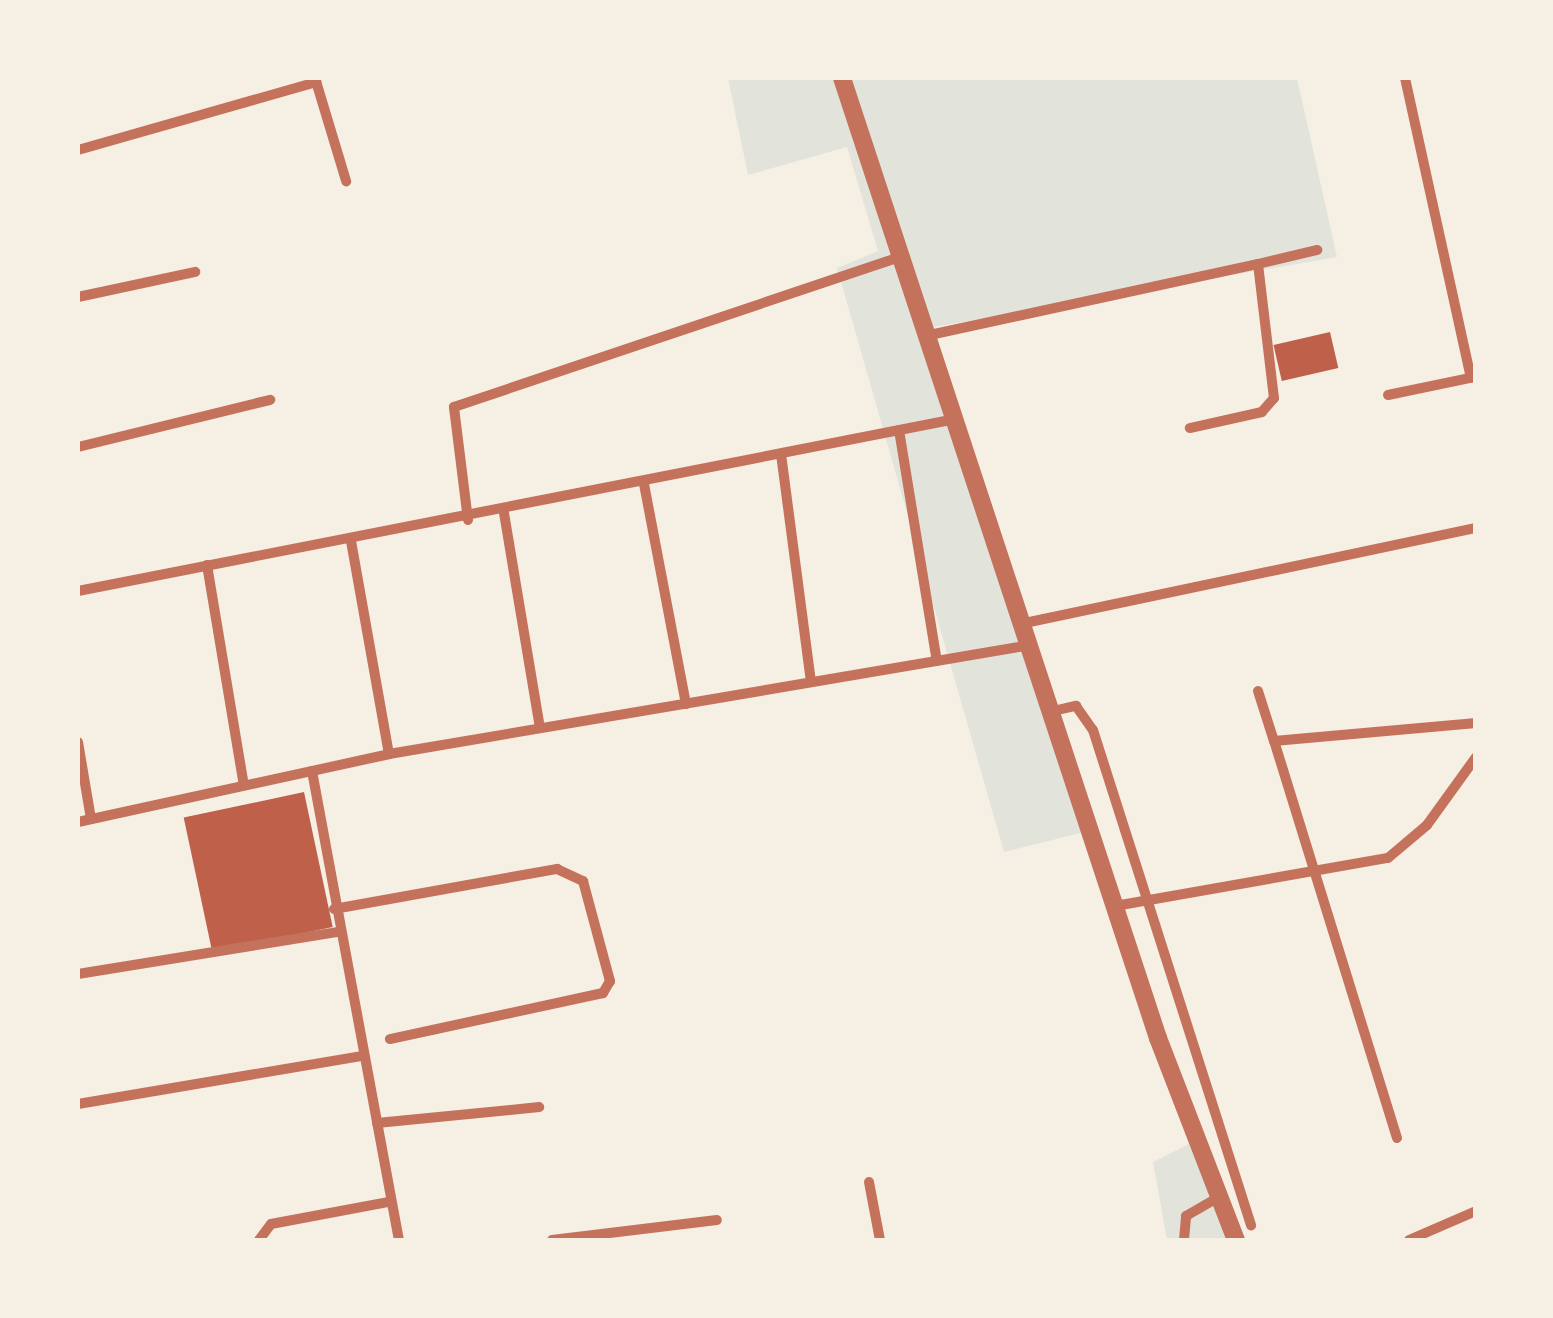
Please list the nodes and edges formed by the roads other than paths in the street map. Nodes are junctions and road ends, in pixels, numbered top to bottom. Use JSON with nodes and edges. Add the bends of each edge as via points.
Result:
{"nodes":[{"id":1,"x":842,"y":78,"type":"edge"},
{"id":2,"x":1405,"y":78,"type":"edge"},
{"id":3,"x":315,"y":80,"type":"edge"},
{"id":4,"x":78,"y":150,"type":"edge"},
{"id":5,"x":346,"y":182,"type":"dead end"},
{"id":6,"x":1317,"y":250,"type":"dead end"},
{"id":7,"x":898,"y":258,"type":"junction"},
{"id":8,"x":1258,"y":264,"type":"junction"},
{"id":9,"x":195,"y":272,"type":"dead end"},
{"id":10,"x":78,"y":297,"type":"edge"},
{"id":11,"x":924,"y":336,"type":"junction"},
{"id":12,"x":1473,"y":377,"type":"edge"},
{"id":13,"x":1388,"y":395,"type":"dead end"},
{"id":14,"x":270,"y":400,"type":"dead end"},
{"id":15,"x":950,"y":420,"type":"junction"},
{"id":16,"x":1190,"y":428,"type":"dead end"},
{"id":17,"x":899,"y":430,"type":"junction"},
{"id":18,"x":78,"y":447,"type":"edge"},
{"id":19,"x":781,"y":454,"type":"junction"},
{"id":20,"x":644,"y":484,"type":"junction"},
{"id":21,"x":504,"y":514,"type":"junction"},
{"id":22,"x":468,"y":520,"type":"junction"},
{"id":23,"x":1476,"y":528,"type":"edge"},
{"id":24,"x":351,"y":541,"type":"junction"},
{"id":25,"x":207,"y":565,"type":"junction"},
{"id":26,"x":78,"y":591,"type":"edge"},
{"id":27,"x":1020,"y":624,"type":"junction"},
{"id":28,"x":1026,"y":646,"type":"junction"},
{"id":29,"x":937,"y":661,"type":"junction"},
{"id":30,"x":810,"y":681,"type":"junction"},
{"id":31,"x":1258,"y":692,"type":"dead end"},
{"id":32,"x":686,"y":704,"type":"junction"},
{"id":33,"x":1048,"y":712,"type":"junction"},
{"id":34,"x":1476,"y":722,"type":"edge"},
{"id":35,"x":540,"y":728,"type":"junction"},
{"id":36,"x":78,"y":742,"type":"edge"},
{"id":37,"x":1274,"y":742,"type":"junction"},
{"id":38,"x":389,"y":754,"type":"junction"},
{"id":39,"x":1476,"y":757,"type":"edge"},
{"id":40,"x":312,"y":771,"type":"junction"},
{"id":41,"x":244,"y":785,"type":"junction"},
{"id":42,"x":91,"y":819,"type":"junction"},
{"id":43,"x":78,"y":822,"type":"edge"},
{"id":44,"x":1316,"y":874,"type":"junction"},
{"id":45,"x":1148,"y":902,"type":"junction"},
{"id":46,"x":1115,"y":906,"type":"junction"},
{"id":47,"x":334,"y":908,"type":"junction"},
{"id":48,"x":338,"y":932,"type":"junction"},
{"id":49,"x":78,"y":974,"type":"edge"},
{"id":50,"x":390,"y":1039,"type":"dead end"},
{"id":51,"x":361,"y":1056,"type":"junction"},
{"id":52,"x":78,"y":1104,"type":"edge"},
{"id":53,"x":539,"y":1107,"type":"dead end"},
{"id":54,"x":377,"y":1123,"type":"junction"},
{"id":55,"x":1397,"y":1138,"type":"dead end"},
{"id":56,"x":869,"y":1182,"type":"dead end"},
{"id":57,"x":1219,"y":1197,"type":"junction"},
{"id":58,"x":389,"y":1202,"type":"junction"},
{"id":59,"x":1476,"y":1212,"type":"edge"},
{"id":60,"x":716,"y":1220,"type":"dead end"},
{"id":61,"x":1251,"y":1225,"type":"dead end"},
{"id":62,"x":259,"y":1240,"type":"edge"},
{"id":63,"x":399,"y":1240,"type":"edge"},
{"id":64,"x":552,"y":1240,"type":"edge"},
{"id":65,"x":880,"y":1240,"type":"edge"},
{"id":66,"x":1184,"y":1240,"type":"edge"},
{"id":67,"x":1236,"y":1240,"type":"edge"},
{"id":68,"x":1409,"y":1240,"type":"edge"}],
"edges":[{"from":1,"to":7,"type":"street"},
{"from":2,"to":12,"type":"street"},
{"from":3,"to":4,"type":"street"},
{"from":3,"to":5,"type":"street"},
{"from":6,"to":8,"type":"street"},
{"from":7,"to":11,"type":"street"},
{"from":7,"to":22,"type":"street","via":[[454,407]]},
{"from":8,"to":11,"type":"street"},
{"from":8,"to":16,"type":"street","via":[[1274,398],[1262,412]]},
{"from":9,"to":10,"type":"street"},
{"from":11,"to":15,"type":"street"},
{"from":12,"to":13,"type":"street"},
{"from":14,"to":18,"type":"street"},
{"from":15,"to":17,"type":"street"},
{"from":15,"to":27,"type":"street"},
{"from":17,"to":19,"type":"street"},
{"from":17,"to":29,"type":"street"},
{"from":19,"to":20,"type":"street"},
{"from":19,"to":30,"type":"street"},
{"from":20,"to":21,"type":"street"},
{"from":20,"to":32,"type":"street"},
{"from":21,"to":22,"type":"street"},
{"from":21,"to":35,"type":"street"},
{"from":22,"to":24,"type":"street"},
{"from":23,"to":27,"type":"street"},
{"from":24,"to":25,"type":"street"},
{"from":24,"to":38,"type":"street"},
{"from":25,"to":26,"type":"street"},
{"from":25,"to":41,"type":"street"},
{"from":27,"to":28,"type":"street"},
{"from":28,"to":29,"type":"street"},
{"from":28,"to":33,"type":"street"},
{"from":29,"to":30,"type":"street"},
{"from":30,"to":32,"type":"street"},
{"from":31,"to":37,"type":"street"},
{"from":32,"to":35,"type":"street"},
{"from":33,"to":45,"type":"street","via":[[1083,710]]},
{"from":33,"to":46,"type":"street"},
{"from":34,"to":37,"type":"street"},
{"from":35,"to":38,"type":"street"},
{"from":36,"to":42,"type":"street"},
{"from":37,"to":44,"type":"street"},
{"from":38,"to":40,"type":"street"},
{"from":39,"to":44,"type":"street","via":[[1427,825],[1388,858]]},
{"from":40,"to":41,"type":"street"},
{"from":40,"to":47,"type":"street"},
{"from":41,"to":42,"type":"street"},
{"from":42,"to":43,"type":"street"},
{"from":44,"to":45,"type":"street"},
{"from":44,"to":55,"type":"street"},
{"from":45,"to":46,"type":"street"},
{"from":45,"to":61,"type":"street"},
{"from":46,"to":57,"type":"street"},
{"from":47,"to":48,"type":"street"},
{"from":47,"to":50,"type":"street","via":[[557,869],[583,881],[610,982],[603,993]]},
{"from":48,"to":49,"type":"street"},
{"from":48,"to":51,"type":"street"},
{"from":51,"to":52,"type":"street"},
{"from":51,"to":54,"type":"street"},
{"from":53,"to":54,"type":"street"},
{"from":54,"to":58,"type":"street"},
{"from":56,"to":65,"type":"street"},
{"from":57,"to":66,"type":"street","via":[[1186,1216]]},
{"from":57,"to":67,"type":"street"},
{"from":58,"to":62,"type":"street","via":[[271,1224]]},
{"from":58,"to":63,"type":"street"},
{"from":59,"to":68,"type":"street"},
{"from":60,"to":64,"type":"street"}]}
